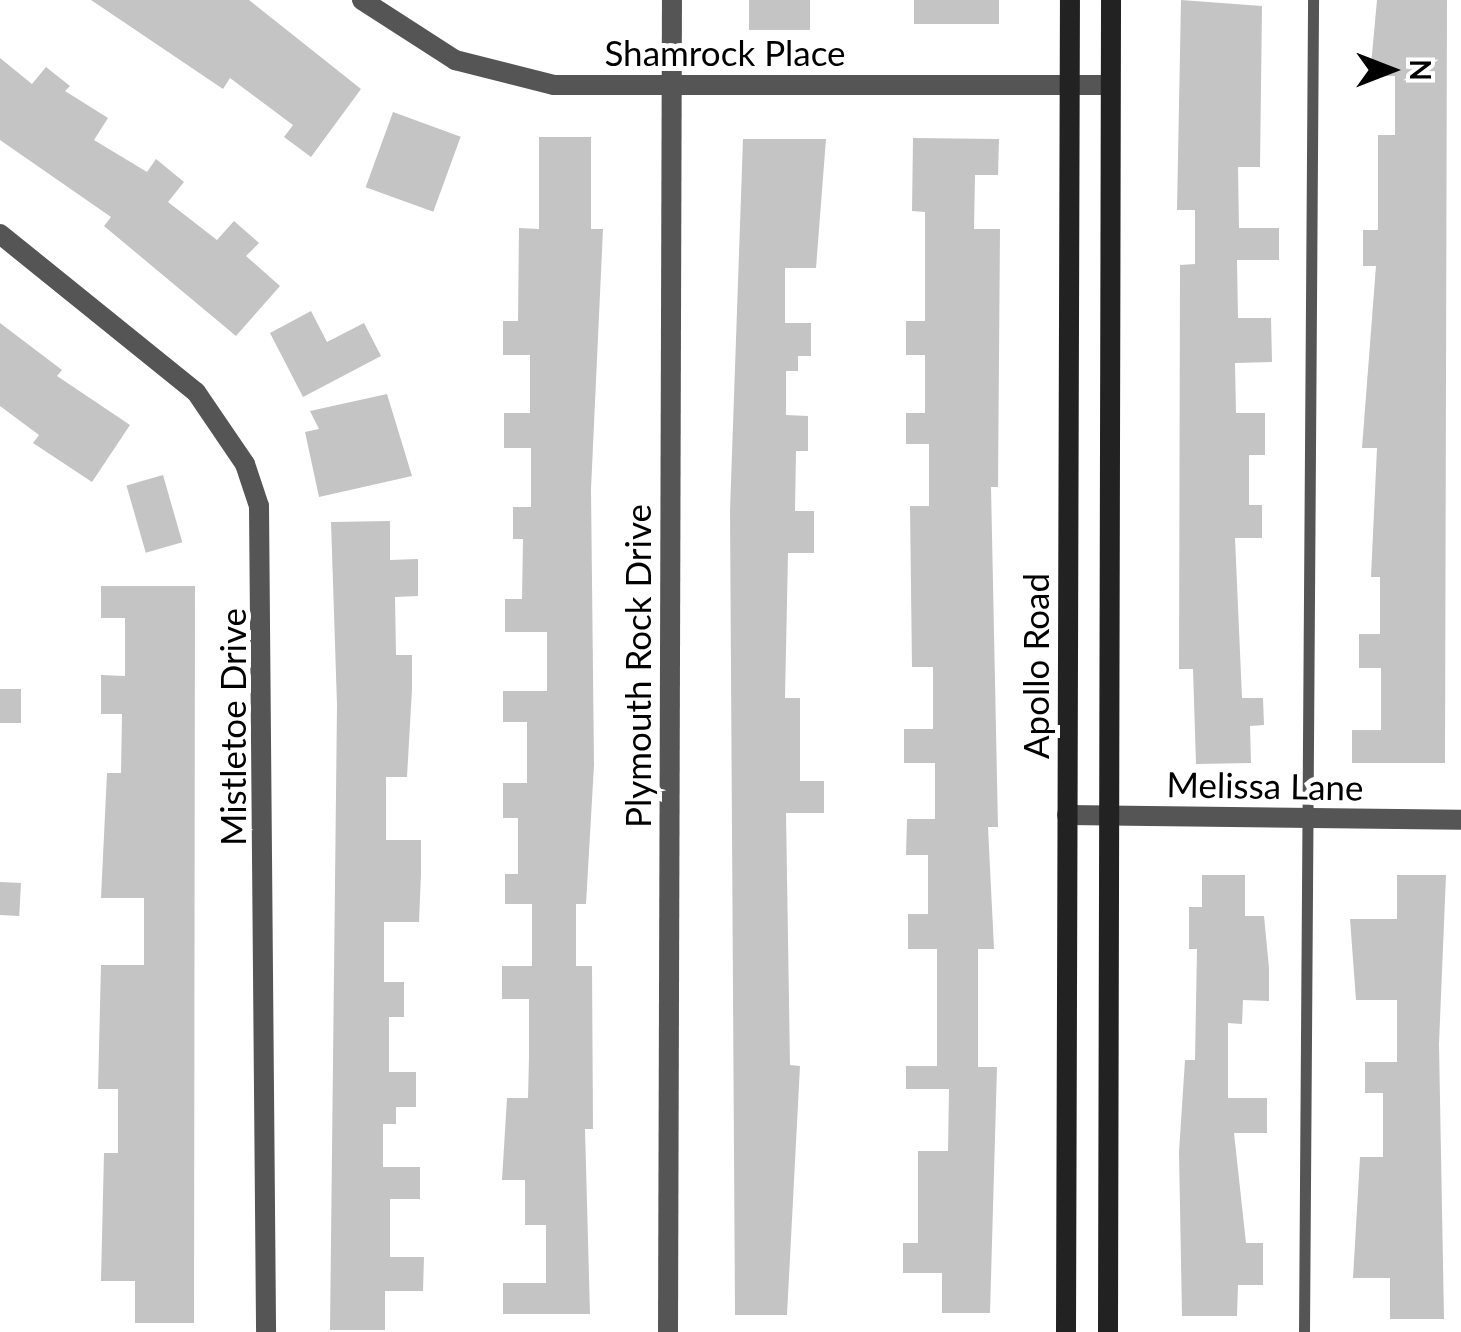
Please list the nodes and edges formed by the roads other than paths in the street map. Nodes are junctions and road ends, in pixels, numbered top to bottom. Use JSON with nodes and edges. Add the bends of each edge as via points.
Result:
{"nodes":[{"id":1,"x":362,"y":0,"type":"edge"},
{"id":2,"x":672,"y":0,"type":"edge"},
{"id":3,"x":1070,"y":0,"type":"edge"},
{"id":4,"x":1110,"y":0,"type":"edge"},
{"id":5,"x":1313,"y":0,"type":"edge"},
{"id":6,"x":672,"y":84,"type":"junction"},
{"id":7,"x":1070,"y":85,"type":"junction"},
{"id":8,"x":1110,"y":85,"type":"junction"},
{"id":9,"x":0,"y":234,"type":"edge"},
{"id":10,"x":1108,"y":815,"type":"junction"},
{"id":11,"x":1067,"y":816,"type":"junction"},
{"id":12,"x":1307,"y":818,"type":"junction"},
{"id":13,"x":1461,"y":820,"type":"edge"},
{"id":14,"x":266,"y":1332,"type":"edge"},
{"id":15,"x":668,"y":1332,"type":"edge"},
{"id":16,"x":1066,"y":1332,"type":"edge"},
{"id":17,"x":1108,"y":1332,"type":"edge"},
{"id":18,"x":1304,"y":1332,"type":"edge"}],
"edges":[{"from":1,"to":6,"type":"street","name":"Shamrock Place","via":[[404,34],[497,74],[554,84]]},
{"from":2,"to":6,"type":"street","name":"Plymouth Rock Drive"},
{"from":3,"to":7,"type":"street","name":"Apollo Road"},
{"from":4,"to":8,"type":"street","name":"Apollo Road"},
{"from":5,"to":12,"type":"lane"},
{"from":6,"to":7,"type":"street","name":"Shamrock Place"},
{"from":6,"to":15,"type":"street","name":"Plymouth Rock Drive"},
{"from":7,"to":8,"type":"street","name":"Shamrock Place"},
{"from":7,"to":11,"type":"street","name":"Apollo Road"},
{"from":8,"to":10,"type":"street","name":"Apollo Road"},
{"from":9,"to":14,"type":"street","name":"Mistletoe Drive","via":[[196,392],[245,464],[259,506]]},
{"from":10,"to":11,"type":"street","name":"Melissa Lane"},
{"from":10,"to":12,"type":"street","name":"Melissa Lane"},
{"from":10,"to":17,"type":"street","name":"Apollo Road"},
{"from":11,"to":16,"type":"street","name":"Apollo Road"},
{"from":12,"to":13,"type":"street","name":"Melissa Lane"},
{"from":12,"to":18,"type":"lane"}]}
